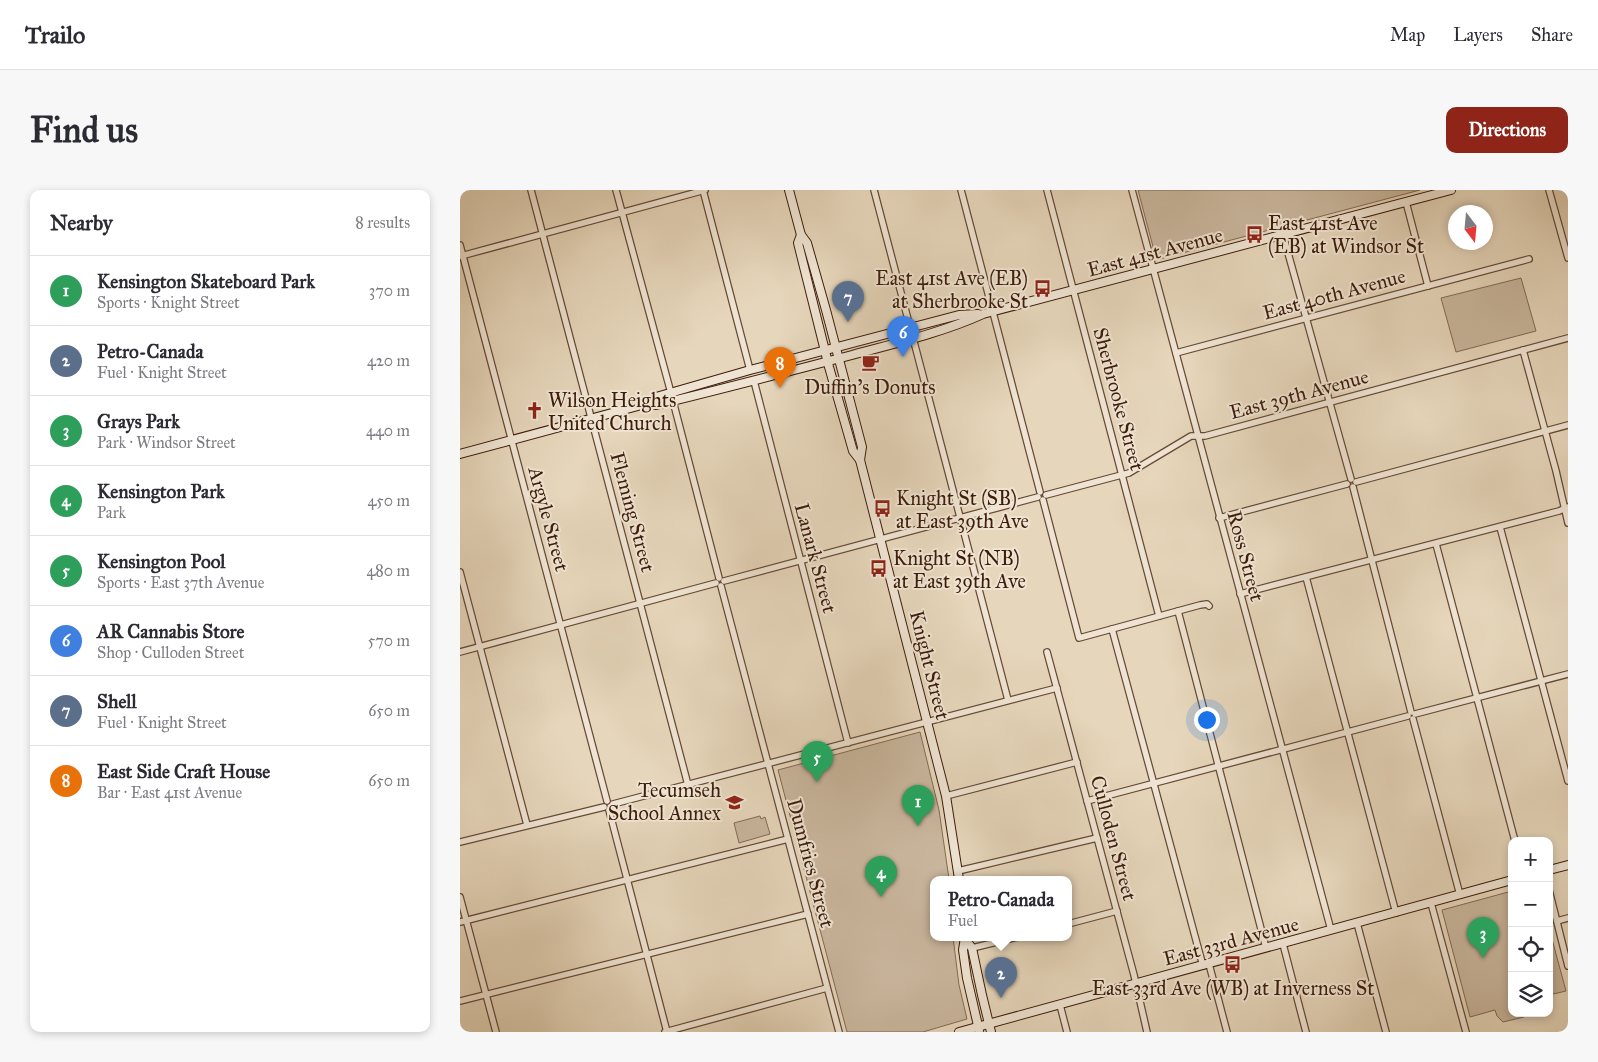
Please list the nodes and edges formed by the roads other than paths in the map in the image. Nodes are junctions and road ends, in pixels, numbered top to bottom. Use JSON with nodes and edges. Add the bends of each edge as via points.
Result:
{"nodes":[{"id":1,"x":531,"y":190,"type":"edge"},
{"id":2,"x":616,"y":190,"type":"edge"},
{"id":3,"x":704,"y":190,"type":"edge"},
{"id":4,"x":789,"y":190,"type":"edge"},
{"id":5,"x":874,"y":190,"type":"edge"},
{"id":6,"x":961,"y":190,"type":"edge"},
{"id":7,"x":1047,"y":190,"type":"edge"},
{"id":8,"x":1132,"y":190,"type":"edge"},
{"id":9,"x":1451,"y":190,"type":"edge"},
{"id":10,"x":1550,"y":190,"type":"edge"},
{"id":11,"x":1406,"y":202,"type":"junction"},
{"id":12,"x":622,"y":213,"type":"junction"},
{"id":13,"x":542,"y":234,"type":"junction"},
{"id":14,"x":801,"y":234,"type":"junction"},
{"id":15,"x":1283,"y":235,"type":"junction"},
{"id":16,"x":460,"y":245,"type":"edge"},
{"id":17,"x":461,"y":256,"type":"edge"},
{"id":18,"x":1568,"y":258,"type":"edge"},
{"id":19,"x":1529,"y":259,"type":"dead end"},
{"id":20,"x":1154,"y":269,"type":"junction"},
{"id":21,"x":1428,"y":286,"type":"junction"},
{"id":22,"x":1073,"y":290,"type":"junction"},
{"id":23,"x":993,"y":311,"type":"junction"},
{"id":24,"x":983,"y":314,"type":"junction"},
{"id":25,"x":1306,"y":319,"type":"junction"},
{"id":26,"x":910,"y":327,"type":"junction"},
{"id":27,"x":913,"y":338,"type":"junction"},
{"id":28,"x":1568,"y":338,"type":"edge"},
{"id":29,"x":836,"y":347,"type":"junction"},
{"id":30,"x":825,"y":350,"type":"junction"},
{"id":31,"x":1523,"y":350,"type":"junction"},
{"id":32,"x":1176,"y":353,"type":"junction"},
{"id":33,"x":839,"y":358,"type":"junction"},
{"id":34,"x":828,"y":361,"type":"junction"},
{"id":35,"x":750,"y":370,"type":"junction"},
{"id":36,"x":754,"y":381,"type":"junction"},
{"id":37,"x":672,"y":397,"type":"junction"},
{"id":38,"x":1330,"y":403,"type":"junction"},
{"id":39,"x":591,"y":419,"type":"junction"},
{"id":40,"x":1568,"y":425,"type":"edge"},
{"id":41,"x":1545,"y":431,"type":"junction"},
{"id":42,"x":1198,"y":436,"type":"junction"},
{"id":43,"x":511,"y":440,"type":"junction"},
{"id":44,"x":460,"y":454,"type":"edge"},
{"id":45,"x":860,"y":460,"type":"junction"},
{"id":46,"x":1122,"y":475,"type":"junction"},
{"id":47,"x":1352,"y":483,"type":"junction"},
{"id":48,"x":1042,"y":496,"type":"junction"},
{"id":49,"x":1566,"y":508,"type":"edge"},
{"id":50,"x":960,"y":517,"type":"junction"},
{"id":51,"x":1219,"y":518,"type":"junction"},
{"id":52,"x":1568,"y":523,"type":"edge"},
{"id":53,"x":1500,"y":527,"type":"junction"},
{"id":54,"x":880,"y":539,"type":"junction"},
{"id":55,"x":1436,"y":544,"type":"junction"},
{"id":56,"x":1371,"y":559,"type":"junction"},
{"id":57,"x":800,"y":560,"type":"junction"},
{"id":58,"x":460,"y":572,"type":"edge"},
{"id":59,"x":1306,"y":577,"type":"junction"},
{"id":60,"x":720,"y":582,"type":"junction"},
{"id":61,"x":1240,"y":594,"type":"junction"},
{"id":62,"x":640,"y":603,"type":"junction"},
{"id":63,"x":1209,"y":606,"type":"dead end"},
{"id":64,"x":1178,"y":611,"type":"junction"},
{"id":65,"x":1159,"y":616,"type":"junction"},
{"id":66,"x":560,"y":625,"type":"junction"},
{"id":67,"x":1112,"y":629,"type":"junction"},
{"id":68,"x":480,"y":646,"type":"junction"},
{"id":69,"x":460,"y":652,"type":"edge"},
{"id":70,"x":1047,"y":652,"type":"dead end"},
{"id":71,"x":1568,"y":674,"type":"edge"},
{"id":72,"x":1541,"y":680,"type":"junction"},
{"id":73,"x":1057,"y":688,"type":"junction"},
{"id":74,"x":1476,"y":698,"type":"junction"},
{"id":75,"x":1008,"y":700,"type":"junction"},
{"id":76,"x":1412,"y":715,"type":"junction"},
{"id":77,"x":928,"y":722,"type":"junction"},
{"id":78,"x":1347,"y":732,"type":"junction"},
{"id":79,"x":848,"y":743,"type":"junction"},
{"id":80,"x":1282,"y":749,"type":"junction"},
{"id":81,"x":1077,"y":762,"type":"junction"},
{"id":82,"x":769,"y":764,"type":"junction"},
{"id":83,"x":1219,"y":766,"type":"junction"},
{"id":84,"x":1568,"y":781,"type":"edge"},
{"id":85,"x":1153,"y":784,"type":"junction"},
{"id":86,"x":688,"y":785,"type":"junction"},
{"id":87,"x":946,"y":796,"type":"junction"},
{"id":88,"x":1087,"y":801,"type":"junction"},
{"id":89,"x":608,"y":806,"type":"junction"},
{"id":90,"x":527,"y":825,"type":"junction"},
{"id":91,"x":1514,"y":837,"type":"edge"},
{"id":92,"x":1097,"y":838,"type":"junction"},
{"id":93,"x":788,"y":839,"type":"junction"},
{"id":94,"x":460,"y":842,"type":"edge"},
{"id":95,"x":1568,"y":865,"type":"edge"},
{"id":96,"x":1553,"y":869,"type":"edge"},
{"id":97,"x":958,"y":875,"type":"edge"},
{"id":98,"x":627,"y":880,"type":"junction"},
{"id":99,"x":1508,"y":881,"type":"edge"},
{"id":100,"x":1460,"y":895,"type":"junction"},
{"id":101,"x":460,"y":897,"type":"edge"},
{"id":102,"x":1431,"y":903,"type":"junction"},
{"id":103,"x":1553,"y":904,"type":"edge"},
{"id":104,"x":1117,"y":911,"type":"junction"},
{"id":105,"x":1396,"y":913,"type":"junction"},
{"id":106,"x":808,"y":914,"type":"junction"},
{"id":107,"x":1568,"y":918,"type":"edge"},
{"id":108,"x":463,"y":921,"type":"edge"},
{"id":109,"x":1558,"y":921,"type":"junction"},
{"id":110,"x":1072,"y":923,"type":"edge"},
{"id":111,"x":1358,"y":923,"type":"junction"},
{"id":112,"x":1331,"y":930,"type":"junction"},
{"id":113,"x":965,"y":941,"type":"edge"},
{"id":114,"x":967,"y":941,"type":"edge"},
{"id":115,"x":1001,"y":941,"type":"edge"},
{"id":116,"x":1283,"y":944,"type":"junction"},
{"id":117,"x":972,"y":948,"type":"junction"},
{"id":118,"x":1266,"y":948,"type":"junction"},
{"id":119,"x":647,"y":954,"type":"junction"},
{"id":120,"x":1206,"y":965,"type":"junction"},
{"id":121,"x":1568,"y":966,"type":"edge"},
{"id":122,"x":1136,"y":984,"type":"junction"},
{"id":123,"x":827,"y":988,"type":"junction"},
{"id":124,"x":485,"y":995,"type":"junction"},
{"id":125,"x":460,"y":1001,"type":"edge"},
{"id":126,"x":1060,"y":1005,"type":"junction"},
{"id":127,"x":990,"y":1028,"type":"edge"},
{"id":128,"x":979,"y":1030,"type":"edge"},
{"id":129,"x":496,"y":1032,"type":"edge"},
{"id":130,"x":667,"y":1032,"type":"edge"},
{"id":131,"x":839,"y":1032,"type":"edge"},
{"id":132,"x":959,"y":1032,"type":"edge"},
{"id":133,"x":1067,"y":1032,"type":"edge"},
{"id":134,"x":1147,"y":1032,"type":"edge"},
{"id":135,"x":1227,"y":1032,"type":"edge"},
{"id":136,"x":1306,"y":1032,"type":"edge"},
{"id":137,"x":1386,"y":1032,"type":"edge"},
{"id":138,"x":1466,"y":1032,"type":"edge"}],
"edges":[{"from":1,"to":13,"type":"street","name":"Fleming Street"},
{"from":2,"to":12,"type":"street","name":"Dumfries Street"},
{"from":3,"to":12,"type":"street"},
{"from":3,"to":35,"type":"street"},
{"from":4,"to":14,"type":"main road","name":"Knight Street"},
{"from":5,"to":26,"type":"street"},
{"from":6,"to":23,"type":"street"},
{"from":7,"to":22,"type":"street","name":"Sherbrooke Street"},
{"from":8,"to":20,"type":"street","name":"Ross Street"},
{"from":9,"to":11,"type":"main road","name":"East 41st Avenue"},
{"from":10,"to":18,"type":"street"},
{"from":11,"to":15,"type":"main road","name":"East 41st Avenue"},
{"from":11,"to":21,"type":"street"},
{"from":12,"to":13,"type":"street"},
{"from":12,"to":37,"type":"street","name":"Dumfries Street"},
{"from":13,"to":17,"type":"street"},
{"from":13,"to":39,"type":"street","name":"Fleming Street"},
{"from":14,"to":29,"type":"main road","name":"Knight Street","via":[[807,243]]},
{"from":14,"to":30,"type":"main road","name":"Knight Street","via":[[798,243]]},
{"from":15,"to":20,"type":"main road","name":"East 41st Avenue"},
{"from":15,"to":25,"type":"street"},
{"from":16,"to":17,"type":"street","name":"Argyle Street"},
{"from":17,"to":43,"type":"street","name":"Argyle Street"},
{"from":19,"to":21,"type":"street","name":"East 40th Avenue"},
{"from":20,"to":22,"type":"main road","name":"East 41st Avenue"},
{"from":20,"to":32,"type":"street","name":"Ross Street"},
{"from":21,"to":25,"type":"street","name":"East 40th Avenue"},
{"from":22,"to":23,"type":"main road","name":"East 41st Avenue"},
{"from":22,"to":46,"type":"street","name":"Sherbrooke Street"},
{"from":23,"to":24,"type":"main road","name":"East 41st Avenue"},
{"from":23,"to":48,"type":"street"},
{"from":24,"to":26,"type":"main road","name":"East 41st Avenue","via":[[959,315]]},
{"from":24,"to":27,"type":"main road","name":"East 41st Avenue","via":[[962,324]]},
{"from":25,"to":32,"type":"street","name":"East 40th Avenue"},
{"from":25,"to":38,"type":"street"},
{"from":26,"to":29,"type":"main road","name":"East 41st Avenue"},
{"from":27,"to":33,"type":"main road","name":"East 41st Avenue"},
{"from":27,"to":50,"type":"street"},
{"from":28,"to":31,"type":"street","name":"East 39th Avenue"},
{"from":29,"to":30,"type":"main road","name":"East 41st Avenue"},
{"from":29,"to":33,"type":"main road","name":"Knight Street"},
{"from":30,"to":34,"type":"main road","name":"Knight Street"},
{"from":30,"to":35,"type":"main road","name":"East 41st Avenue"},
{"from":31,"to":38,"type":"street","name":"East 39th Avenue"},
{"from":31,"to":41,"type":"street"},
{"from":32,"to":42,"type":"street","name":"Ross Street"},
{"from":33,"to":34,"type":"main road","name":"East 41st Avenue"},
{"from":33,"to":45,"type":"main road","name":"Knight Street","via":[[862,447]]},
{"from":34,"to":36,"type":"main road","name":"East 41st Avenue"},
{"from":34,"to":45,"type":"main road","name":"Knight Street","via":[[853,451]]},
{"from":35,"to":37,"type":"main road","name":"East 41st Avenue"},
{"from":36,"to":37,"type":"main road","name":"East 41st Avenue"},
{"from":36,"to":57,"type":"street","name":"Lanark Street"},
{"from":37,"to":39,"type":"main road","name":"East 41st Avenue","via":[[656,397],[649,403]]},
{"from":37,"to":60,"type":"street","name":"Dumfries Street"},
{"from":38,"to":42,"type":"street","name":"East 39th Avenue"},
{"from":38,"to":47,"type":"street"},
{"from":39,"to":43,"type":"main road","name":"East 41st Avenue"},
{"from":39,"to":62,"type":"street","name":"Fleming Street"},
{"from":40,"to":41,"type":"street"},
{"from":41,"to":47,"type":"street"},
{"from":41,"to":49,"type":"street"},
{"from":42,"to":46,"type":"street","name":"East 39th Avenue","via":[[1191,436]]},
{"from":42,"to":51,"type":"street","name":"Ross Street"},
{"from":43,"to":44,"type":"main road","name":"East 41st Avenue"},
{"from":43,"to":66,"type":"street","name":"Argyle Street"},
{"from":45,"to":54,"type":"main road","name":"Knight Street"},
{"from":46,"to":48,"type":"street","name":"East 39th Avenue"},
{"from":46,"to":65,"type":"street","name":"Sherbrooke Street"},
{"from":47,"to":51,"type":"street"},
{"from":47,"to":56,"type":"street"},
{"from":48,"to":50,"type":"street","name":"East 39th Avenue"},
{"from":48,"to":67,"type":"street","via":[[1079,638]]},
{"from":49,"to":52,"type":"street"},
{"from":49,"to":53,"type":"street"},
{"from":50,"to":54,"type":"street","name":"East 39th Avenue"},
{"from":50,"to":75,"type":"street"},
{"from":51,"to":61,"type":"street","name":"Ross Street"},
{"from":53,"to":55,"type":"street"},
{"from":53,"to":72,"type":"street"},
{"from":54,"to":57,"type":"street","name":"East 39th Avenue"},
{"from":54,"to":77,"type":"main road","name":"Knight Street"},
{"from":55,"to":56,"type":"street"},
{"from":55,"to":74,"type":"street"},
{"from":56,"to":59,"type":"street"},
{"from":56,"to":76,"type":"street"},
{"from":57,"to":60,"type":"street","name":"East 39th Avenue"},
{"from":57,"to":79,"type":"street","name":"Lanark Street"},
{"from":58,"to":68,"type":"street"},
{"from":59,"to":61,"type":"street"},
{"from":59,"to":78,"type":"street"},
{"from":60,"to":62,"type":"street","name":"East 39th Avenue"},
{"from":60,"to":82,"type":"street","name":"Dumfries Street"},
{"from":61,"to":80,"type":"street","name":"Ross Street"},
{"from":62,"to":66,"type":"street","name":"East 39th Avenue"},
{"from":62,"to":86,"type":"street","name":"Fleming Street"},
{"from":63,"to":64,"type":"street"},
{"from":64,"to":65,"type":"street"},
{"from":64,"to":83,"type":"street"},
{"from":65,"to":67,"type":"street"},
{"from":66,"to":68,"type":"street","name":"East 39th Avenue"},
{"from":66,"to":89,"type":"street","name":"Argyle Street"},
{"from":67,"to":85,"type":"street"},
{"from":68,"to":69,"type":"street","name":"East 39th Avenue"},
{"from":68,"to":90,"type":"street"},
{"from":70,"to":73,"type":"street","name":"Culloden Street"},
{"from":71,"to":72,"type":"street"},
{"from":72,"to":74,"type":"street"},
{"from":72,"to":84,"type":"street"},
{"from":73,"to":75,"type":"street"},
{"from":73,"to":81,"type":"street","name":"Culloden Street"},
{"from":74,"to":76,"type":"street"},
{"from":74,"to":91,"type":"street"},
{"from":75,"to":77,"type":"street"},
{"from":76,"to":78,"type":"street"},
{"from":76,"to":100,"type":"street"},
{"from":77,"to":79,"type":"street"},
{"from":77,"to":87,"type":"main road","name":"Knight Street"},
{"from":78,"to":80,"type":"street"},
{"from":78,"to":105,"type":"street"},
{"from":79,"to":82,"type":"street"},
{"from":80,"to":83,"type":"street"},
{"from":80,"to":112,"type":"street","name":"Ross Street"},
{"from":81,"to":87,"type":"street"},
{"from":81,"to":88,"type":"street","name":"Culloden Street"},
{"from":82,"to":86,"type":"street"},
{"from":82,"to":93,"type":"street","name":"Dumfries Street"},
{"from":83,"to":85,"type":"street"},
{"from":83,"to":118,"type":"street"},
{"from":85,"to":88,"type":"street"},
{"from":85,"to":120,"type":"street"},
{"from":86,"to":89,"type":"street"},
{"from":87,"to":97,"type":"main road","name":"Knight Street"},
{"from":88,"to":92,"type":"street","name":"Culloden Street"},
{"from":89,"to":90,"type":"street"},
{"from":89,"to":98,"type":"street","name":"Argyle Street"},
{"from":90,"to":94,"type":"street"},
{"from":92,"to":97,"type":"street"},
{"from":92,"to":104,"type":"street","name":"Culloden Street"},
{"from":93,"to":98,"type":"street"},
{"from":93,"to":106,"type":"street","name":"Dumfries Street"},
{"from":95,"to":96,"type":"main road"},
{"from":98,"to":108,"type":"street"},
{"from":98,"to":119,"type":"street","name":"Argyle Street"},
{"from":99,"to":100,"type":"main road","name":"East 33rd Avenue"},
{"from":100,"to":102,"type":"main road","name":"East 33rd Avenue"},
{"from":101,"to":108,"type":"street"},
{"from":102,"to":105,"type":"main road","name":"East 33rd Avenue"},
{"from":102,"to":138,"type":"street"},
{"from":103,"to":109,"type":"street"},
{"from":104,"to":110,"type":"street"},
{"from":104,"to":122,"type":"street","name":"Culloden Street"},
{"from":105,"to":111,"type":"main road","name":"East 33rd Avenue"},
{"from":106,"to":119,"type":"street"},
{"from":106,"to":123,"type":"street","name":"Dumfries Street"},
{"from":107,"to":109,"type":"street"},
{"from":108,"to":124,"type":"street"},
{"from":109,"to":121,"type":"street"},
{"from":111,"to":112,"type":"main road","name":"East 33rd Avenue"},
{"from":111,"to":137,"type":"street"},
{"from":112,"to":116,"type":"main road","name":"East 33rd Avenue"},
{"from":113,"to":128,"type":"main road","via":[[967,978]]},
{"from":114,"to":117,"type":"main road"},
{"from":115,"to":117,"type":"street"},
{"from":116,"to":118,"type":"main road","name":"East 33rd Avenue"},
{"from":116,"to":136,"type":"street"},
{"from":117,"to":127,"type":"main road"},
{"from":118,"to":120,"type":"main road","name":"East 33rd Avenue"},
{"from":119,"to":124,"type":"street"},
{"from":119,"to":130,"type":"street","name":"Argyle Street"},
{"from":120,"to":122,"type":"main road","name":"East 33rd Avenue"},
{"from":120,"to":135,"type":"street"},
{"from":122,"to":126,"type":"main road","name":"East 33rd Avenue"},
{"from":122,"to":134,"type":"street","name":"Culloden Street"},
{"from":123,"to":130,"type":"street"},
{"from":123,"to":131,"type":"street","name":"Dumfries Street"},
{"from":124,"to":125,"type":"street"},
{"from":124,"to":129,"type":"street"},
{"from":126,"to":127,"type":"main road","name":"East 33rd Avenue"},
{"from":126,"to":133,"type":"street"},
{"from":127,"to":128,"type":"main road","name":"East 33rd Avenue"},
{"from":128,"to":132,"type":"main road","name":"East 33rd Avenue"}]}
